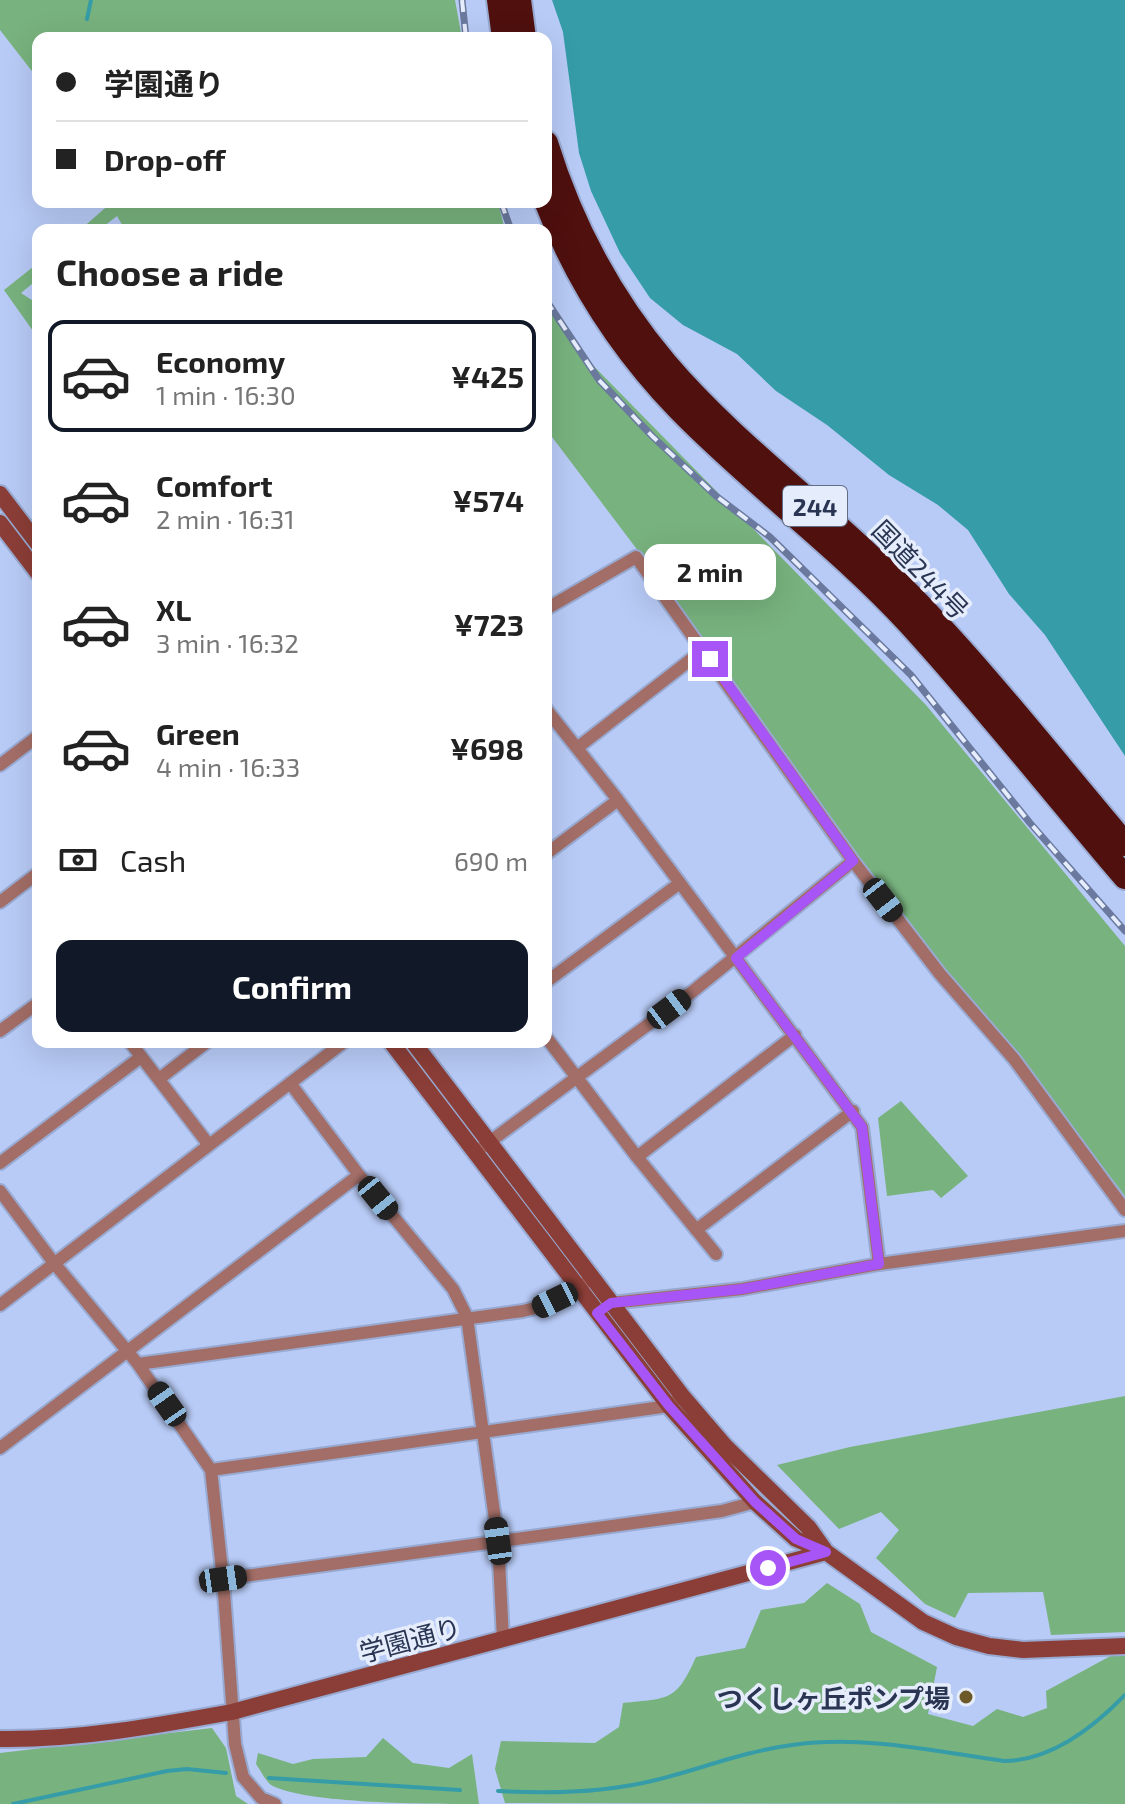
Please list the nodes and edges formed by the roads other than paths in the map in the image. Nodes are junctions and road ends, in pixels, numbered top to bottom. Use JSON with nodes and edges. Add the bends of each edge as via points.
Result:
{"nodes":[{"id":1,"x":499,"y":0,"type":"edge"},
{"id":2,"x":519,"y":0,"type":"edge"},
{"id":3,"x":503,"y":32,"type":"edge"},
{"id":4,"x":523,"y":32,"type":"edge"},
{"id":5,"x":552,"y":158,"type":"edge"},
{"id":6,"x":549,"y":208,"type":"edge"},
{"id":7,"x":0,"y":494,"type":"edge"},
{"id":8,"x":0,"y":523,"type":"edge"},
{"id":9,"x":32,"y":536,"type":"edge"},
{"id":10,"x":32,"y":565,"type":"edge"},
{"id":11,"x":552,"y":606,"type":"edge"},
{"id":12,"x":703,"y":650,"type":"junction"},
{"id":13,"x":552,"y":717,"type":"edge"},
{"id":14,"x":32,"y":745,"type":"edge"},
{"id":15,"x":577,"y":748,"type":"junction"},
{"id":16,"x":0,"y":765,"type":"edge"},
{"id":17,"x":618,"y":800,"type":"junction"},
{"id":18,"x":1125,"y":844,"type":"edge"},
{"id":19,"x":552,"y":850,"type":"edge"},
{"id":20,"x":853,"y":861,"type":"junction"},
{"id":21,"x":1125,"y":877,"type":"edge"},
{"id":22,"x":32,"y":878,"type":"edge"},
{"id":23,"x":680,"y":883,"type":"junction"},
{"id":24,"x":0,"y":902,"type":"edge"},
{"id":25,"x":736,"y":958,"type":"junction"},
{"id":26,"x":552,"y":978,"type":"edge"},
{"id":27,"x":32,"y":1007,"type":"edge"},
{"id":28,"x":0,"y":1031,"type":"edge"},
{"id":29,"x":795,"y":1035,"type":"junction"},
{"id":30,"x":552,"y":1045,"type":"edge"},
{"id":31,"x":134,"y":1048,"type":"edge"},
{"id":32,"x":199,"y":1048,"type":"edge"},
{"id":33,"x":336,"y":1048,"type":"edge"},
{"id":34,"x":396,"y":1048,"type":"edge"},
{"id":35,"x":418,"y":1048,"type":"edge"},
{"id":36,"x":141,"y":1057,"type":"junction"},
{"id":37,"x":577,"y":1078,"type":"junction"},
{"id":38,"x":159,"y":1079,"type":"junction"},
{"id":39,"x":290,"y":1083,"type":"junction"},
{"id":40,"x":853,"y":1111,"type":"junction"},
{"id":41,"x":490,"y":1141,"type":"junction"},
{"id":42,"x":209,"y":1145,"type":"junction"},
{"id":43,"x":476,"y":1152,"type":"junction"},
{"id":44,"x":637,"y":1157,"type":"junction"},
{"id":45,"x":0,"y":1163,"type":"edge"},
{"id":46,"x":359,"y":1175,"type":"junction"},
{"id":47,"x":0,"y":1191,"type":"edge"},
{"id":48,"x":1125,"y":1210,"type":"edge"},
{"id":49,"x":696,"y":1230,"type":"junction"},
{"id":50,"x":1125,"y":1231,"type":"edge"},
{"id":51,"x":716,"y":1254,"type":"dead end"},
{"id":52,"x":54,"y":1263,"type":"junction"},
{"id":53,"x":879,"y":1264,"type":"junction"},
{"id":54,"x":585,"y":1282,"type":"junction"},
{"id":55,"x":0,"y":1305,"type":"edge"},
{"id":56,"x":604,"y":1308,"type":"junction"},
{"id":57,"x":467,"y":1317,"type":"junction"},
{"id":58,"x":127,"y":1352,"type":"junction"},
{"id":59,"x":138,"y":1364,"type":"junction"},
{"id":60,"x":676,"y":1402,"type":"junction"},
{"id":61,"x":483,"y":1433,"type":"junction"},
{"id":62,"x":0,"y":1448,"type":"edge"},
{"id":63,"x":211,"y":1470,"type":"junction"},
{"id":64,"x":755,"y":1502,"type":"junction"},
{"id":65,"x":498,"y":1541,"type":"junction"},
{"id":66,"x":826,"y":1552,"type":"junction"},
{"id":67,"x":223,"y":1579,"type":"junction"},
{"id":68,"x":503,"y":1639,"type":"junction"},
{"id":69,"x":1125,"y":1646,"type":"edge"},
{"id":70,"x":232,"y":1712,"type":"junction"},
{"id":71,"x":0,"y":1739,"type":"edge"},
{"id":72,"x":275,"y":1804,"type":"edge"}],
"edges":[{"from":1,"to":3,"type":"highway"},
{"from":2,"to":4,"type":"highway"},
{"from":5,"to":18,"type":"highway","name":"国道244号","number":"244","via":[[585,243],[669,367],[923,608]]},
{"from":6,"to":21,"type":"highway","name":"国道244号","number":"244","via":[[615,334],[646,372],[710,439],[910,624]]},
{"from":7,"to":9,"type":"street"},
{"from":8,"to":10,"type":"street"},
{"from":11,"to":12,"type":"street","via":[[636,557]]},
{"from":12,"to":15,"type":"street"},
{"from":12,"to":20,"type":"street"},
{"from":13,"to":15,"type":"street"},
{"from":14,"to":16,"type":"street"},
{"from":15,"to":17,"type":"street"},
{"from":17,"to":19,"type":"street"},
{"from":17,"to":23,"type":"street"},
{"from":20,"to":25,"type":"street"},
{"from":20,"to":48,"type":"street","via":[[1014,1059]]},
{"from":22,"to":24,"type":"street"},
{"from":23,"to":25,"type":"street"},
{"from":23,"to":26,"type":"street"},
{"from":25,"to":29,"type":"street"},
{"from":25,"to":37,"type":"street"},
{"from":27,"to":28,"type":"street"},
{"from":29,"to":40,"type":"street"},
{"from":29,"to":44,"type":"street"},
{"from":30,"to":37,"type":"street"},
{"from":31,"to":36,"type":"street"},
{"from":32,"to":38,"type":"street"},
{"from":33,"to":39,"type":"street"},
{"from":34,"to":43,"type":"street"},
{"from":35,"to":41,"type":"street"},
{"from":36,"to":38,"type":"street"},
{"from":36,"to":45,"type":"street"},
{"from":37,"to":41,"type":"street"},
{"from":37,"to":44,"type":"street"},
{"from":38,"to":42,"type":"street"},
{"from":39,"to":42,"type":"street"},
{"from":39,"to":46,"type":"street"},
{"from":40,"to":49,"type":"street"},
{"from":40,"to":53,"type":"street","via":[[862,1127]]},
{"from":41,"to":43,"type":"street"},
{"from":41,"to":54,"type":"street"},
{"from":42,"to":52,"type":"street"},
{"from":43,"to":54,"type":"street"},
{"from":44,"to":49,"type":"street"},
{"from":46,"to":57,"type":"street","via":[[453,1289]]},
{"from":46,"to":58,"type":"street"},
{"from":47,"to":52,"type":"street"},
{"from":49,"to":51,"type":"street"},
{"from":50,"to":53,"type":"street"},
{"from":52,"to":55,"type":"street"},
{"from":52,"to":58,"type":"street"},
{"from":53,"to":56,"type":"street"},
{"from":54,"to":56,"type":"street"},
{"from":54,"to":57,"type":"street","via":[[539,1307]]},
{"from":56,"to":60,"type":"street"},
{"from":57,"to":59,"type":"street"},
{"from":57,"to":61,"type":"street"},
{"from":58,"to":59,"type":"street"},
{"from":58,"to":62,"type":"street"},
{"from":59,"to":63,"type":"street"},
{"from":60,"to":61,"type":"street"},
{"from":60,"to":64,"type":"street"},
{"from":60,"to":66,"type":"street","via":[[809,1528]]},
{"from":61,"to":63,"type":"street"},
{"from":61,"to":65,"type":"street"},
{"from":63,"to":67,"type":"street"},
{"from":64,"to":65,"type":"street"},
{"from":64,"to":66,"type":"street","via":[[796,1539]]},
{"from":65,"to":67,"type":"street"},
{"from":65,"to":68,"type":"street"},
{"from":66,"to":68,"type":"street","name":"学園通り"},
{"from":66,"to":69,"type":"street","via":[[923,1622],[956,1637],[1023,1650]]},
{"from":67,"to":70,"type":"street"},
{"from":68,"to":70,"type":"street","name":"学園通り"},
{"from":70,"to":71,"type":"street","name":"学園通り","via":[[59,1738]]},
{"from":70,"to":72,"type":"street","via":[[243,1777],[261,1798]]}]}
